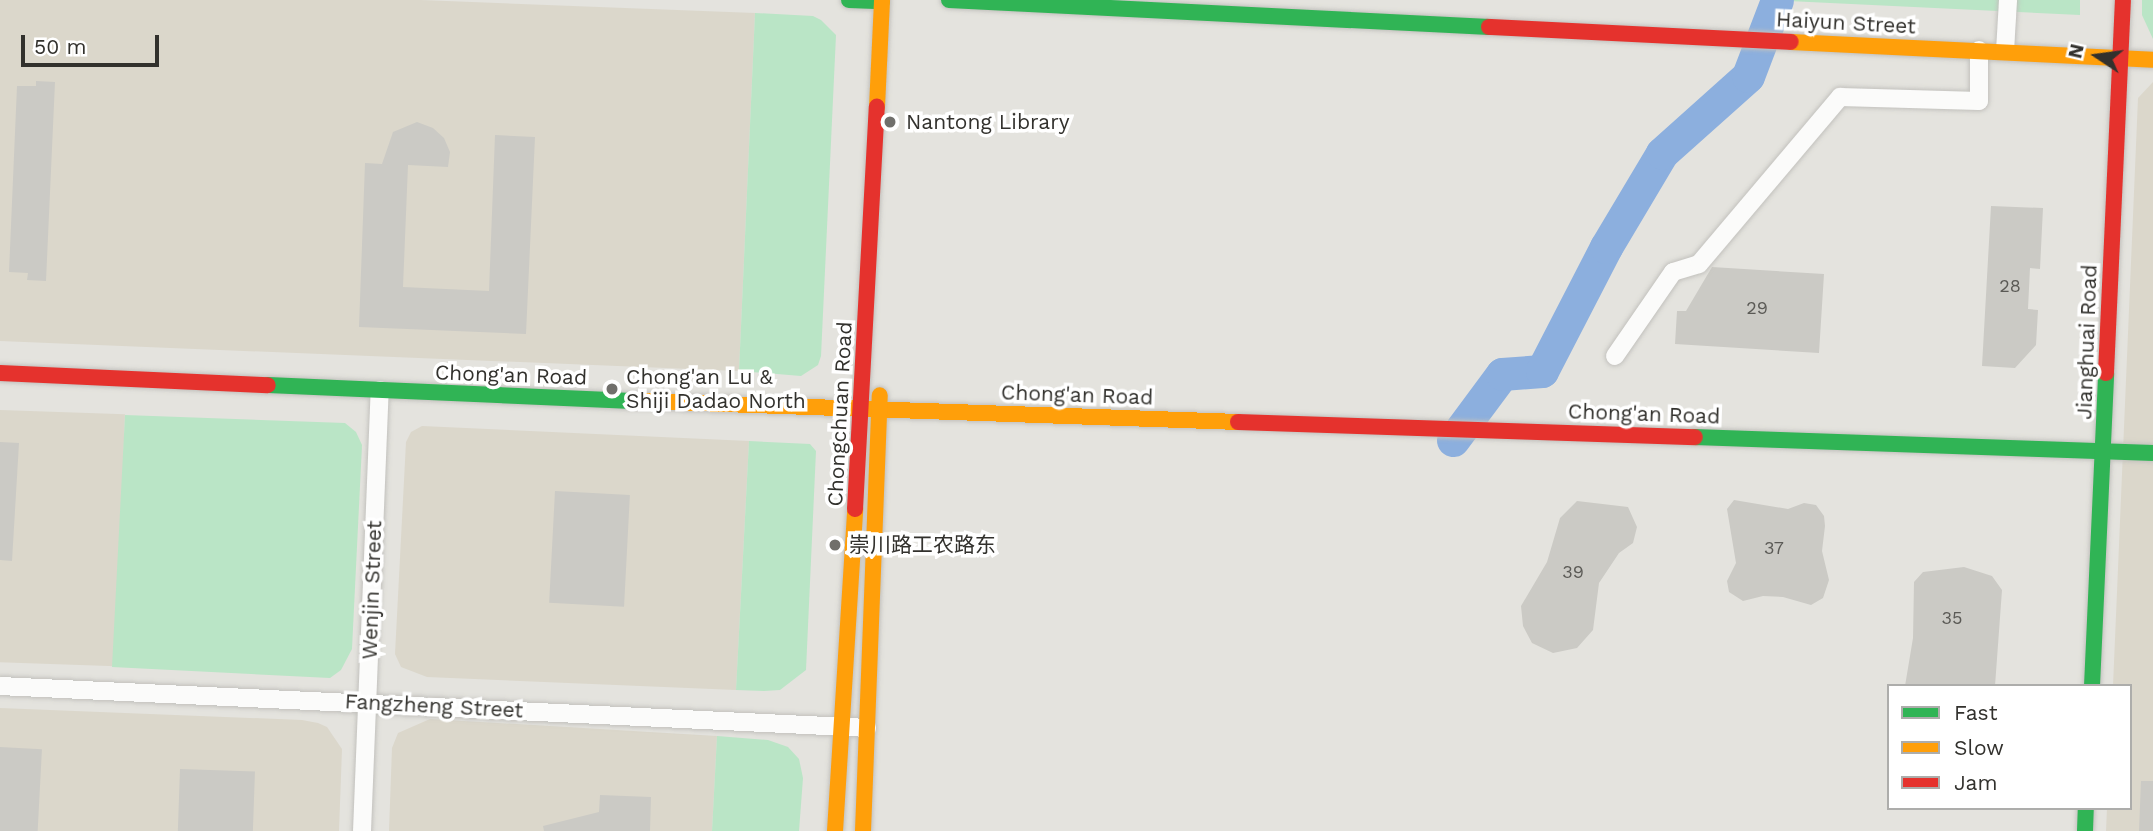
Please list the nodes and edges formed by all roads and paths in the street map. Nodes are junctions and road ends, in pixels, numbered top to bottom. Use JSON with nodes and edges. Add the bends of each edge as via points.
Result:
{"nodes":[{"id":1,"x":849,"y":0,"type":"edge"},
{"id":2,"x":887,"y":0,"type":"edge"},
{"id":3,"x":949,"y":0,"type":"edge"},
{"id":4,"x":2008,"y":0,"type":"edge"},
{"id":5,"x":2123,"y":0,"type":"edge"},
{"id":6,"x":1979,"y":50,"type":"junction"},
{"id":7,"x":2005,"y":51,"type":"junction"},
{"id":8,"x":2120,"y":59,"type":"junction"},
{"id":9,"x":2153,"y":60,"type":"edge"},
{"id":10,"x":889,"y":191,"type":"dead end"},
{"id":11,"x":1615,"y":356,"type":"dead end"},
{"id":12,"x":0,"y":373,"type":"edge"},
{"id":13,"x":881,"y":381,"type":"dead end"},
{"id":14,"x":380,"y":390,"type":"junction"},
{"id":15,"x":862,"y":407,"type":"junction"},
{"id":16,"x":879,"y":409,"type":"junction"},
{"id":17,"x":2103,"y":451,"type":"junction"},
{"id":18,"x":2153,"y":453,"type":"edge"},
{"id":19,"x":2092,"y":684,"type":"edge"},
{"id":20,"x":0,"y":686,"type":"edge"},
{"id":21,"x":367,"y":703,"type":"junction"},
{"id":22,"x":839,"y":726,"type":"junction"},
{"id":23,"x":867,"y":729,"type":"junction"},
{"id":24,"x":2086,"y":810,"type":"edge"},
{"id":25,"x":362,"y":831,"type":"edge"},
{"id":26,"x":835,"y":831,"type":"edge"},
{"id":27,"x":863,"y":831,"type":"edge"},
{"id":28,"x":2085,"y":831,"type":"edge"}],
"edges":[{"from":1,"to":2,"type":"street"},
{"from":2,"to":10,"type":"street"},
{"from":2,"to":15,"type":"street","name":"Chongchuan Road"},
{"from":3,"to":6,"type":"street","name":"Haiyun Street"},
{"from":4,"to":7,"type":"street"},
{"from":5,"to":8,"type":"street","name":"Jianghuai Road"},
{"from":6,"to":7,"type":"street","name":"Haiyun Street"},
{"from":6,"to":11,"type":"street","via":[[1979,100],[1840,96],[1699,264],[1673,272]]},
{"from":7,"to":8,"type":"street","name":"Haiyun Street"},
{"from":8,"to":9,"type":"street","name":"Haiyun Street"},
{"from":8,"to":17,"type":"street","name":"Jianghuai Road"},
{"from":12,"to":14,"type":"street","name":"Chong'an Road"},
{"from":13,"to":16,"type":"street","name":"Chongchuan Road"},
{"from":14,"to":15,"type":"street","name":"Chong'an Road"},
{"from":14,"to":21,"type":"street","name":"Wenjin Street"},
{"from":15,"to":16,"type":"street","name":"Chong'an Road"},
{"from":15,"to":22,"type":"street","name":"Chongchuan Road"},
{"from":16,"to":17,"type":"street","name":"Chong'an Road"},
{"from":16,"to":23,"type":"street","name":"Chongchuan Road"},
{"from":17,"to":18,"type":"street","name":"Chong'an Road"},
{"from":17,"to":19,"type":"street","name":"Jianghuai Road"},
{"from":20,"to":21,"type":"street","name":"Fangzheng Street"},
{"from":21,"to":22,"type":"street","name":"Fangzheng Street"},
{"from":21,"to":25,"type":"street","name":"Wenjin Street"},
{"from":22,"to":23,"type":"street","name":"Fangzheng Street"},
{"from":22,"to":26,"type":"street","name":"Chongchuan Road"},
{"from":23,"to":27,"type":"street","name":"Chongchuan Road"},
{"from":24,"to":28,"type":"street"}]}
